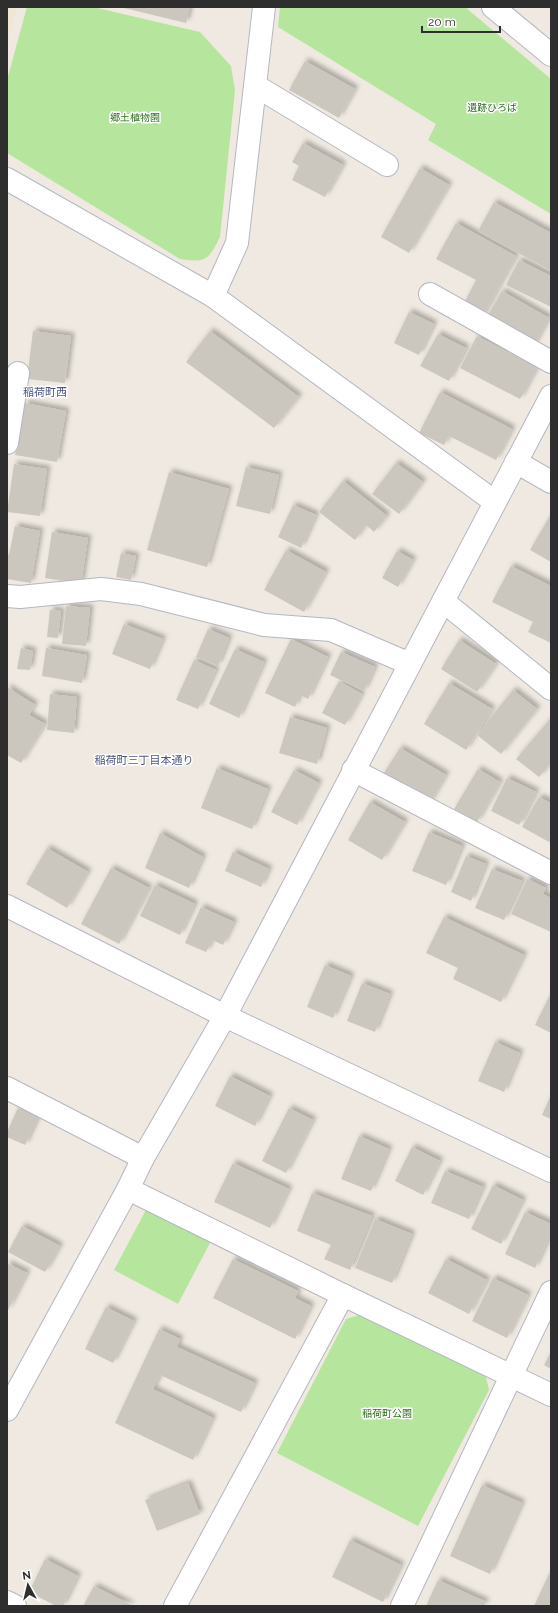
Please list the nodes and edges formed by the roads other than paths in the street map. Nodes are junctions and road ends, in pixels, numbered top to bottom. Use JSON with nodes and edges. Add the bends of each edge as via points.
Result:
{"nodes":[{"id":1,"x":264,"y":7,"type":"edge"},
{"id":2,"x":493,"y":7,"type":"edge"},
{"id":3,"x":551,"y":55,"type":"edge"},
{"id":4,"x":256,"y":86,"type":"junction"},
{"id":5,"x":387,"y":165,"type":"dead end"},
{"id":6,"x":7,"y":179,"type":"edge"},
{"id":7,"x":430,"y":294,"type":"dead end"},
{"id":8,"x":213,"y":296,"type":"junction"},
{"id":9,"x":551,"y":362,"type":"edge"},
{"id":10,"x":18,"y":373,"type":"dead end"},
{"id":11,"x":551,"y":396,"type":"edge"},
{"id":12,"x":7,"y":443,"type":"edge"},
{"id":13,"x":516,"y":462,"type":"junction"},
{"id":14,"x":551,"y":482,"type":"edge"},
{"id":15,"x":495,"y":502,"type":"junction"},
{"id":16,"x":7,"y":596,"type":"edge"},
{"id":17,"x":443,"y":601,"type":"junction"},
{"id":18,"x":410,"y":664,"type":"junction"},
{"id":19,"x":551,"y":689,"type":"edge"},
{"id":20,"x":353,"y":770,"type":"junction"},
{"id":21,"x":551,"y":873,"type":"edge"},
{"id":22,"x":7,"y":906,"type":"edge"},
{"id":23,"x":225,"y":1016,"type":"junction"},
{"id":24,"x":7,"y":1088,"type":"edge"},
{"id":25,"x":143,"y":1158,"type":"junction"},
{"id":26,"x":551,"y":1171,"type":"edge"},
{"id":27,"x":128,"y":1189,"type":"junction"},
{"id":28,"x":551,"y":1292,"type":"edge"},
{"id":29,"x":342,"y":1295,"type":"junction"},
{"id":30,"x":512,"y":1377,"type":"junction"},
{"id":31,"x":551,"y":1395,"type":"edge"},
{"id":32,"x":7,"y":1410,"type":"edge"},
{"id":33,"x":7,"y":1602,"type":"edge"},
{"id":34,"x":15,"y":1606,"type":"edge"},
{"id":35,"x":175,"y":1606,"type":"edge"},
{"id":36,"x":402,"y":1606,"type":"edge"}],
"edges":[{"from":1,"to":4,"type":"street"},
{"from":2,"to":3,"type":"street"},
{"from":4,"to":5,"type":"street"},
{"from":4,"to":8,"type":"street","via":[[237,243]]},
{"from":6,"to":8,"type":"street"},
{"from":7,"to":9,"type":"street"},
{"from":8,"to":15,"type":"street"},
{"from":10,"to":12,"type":"street"},
{"from":11,"to":13,"type":"street"},
{"from":13,"to":14,"type":"street"},
{"from":13,"to":15,"type":"street"},
{"from":15,"to":17,"type":"street"},
{"from":16,"to":18,"type":"street","via":[[100,589],[141,594],[264,625],[331,630]]},
{"from":17,"to":18,"type":"street"},
{"from":17,"to":19,"type":"street"},
{"from":18,"to":20,"type":"street"},
{"from":20,"to":21,"type":"street"},
{"from":20,"to":23,"type":"street"},
{"from":22,"to":23,"type":"street"},
{"from":23,"to":25,"type":"street"},
{"from":23,"to":26,"type":"street"},
{"from":24,"to":25,"type":"street"},
{"from":25,"to":27,"type":"street"},
{"from":27,"to":29,"type":"street"},
{"from":27,"to":32,"type":"street"},
{"from":28,"to":30,"type":"street"},
{"from":29,"to":30,"type":"street"},
{"from":29,"to":35,"type":"street"},
{"from":30,"to":31,"type":"street"},
{"from":30,"to":36,"type":"street"},
{"from":33,"to":34,"type":"street"}]}
